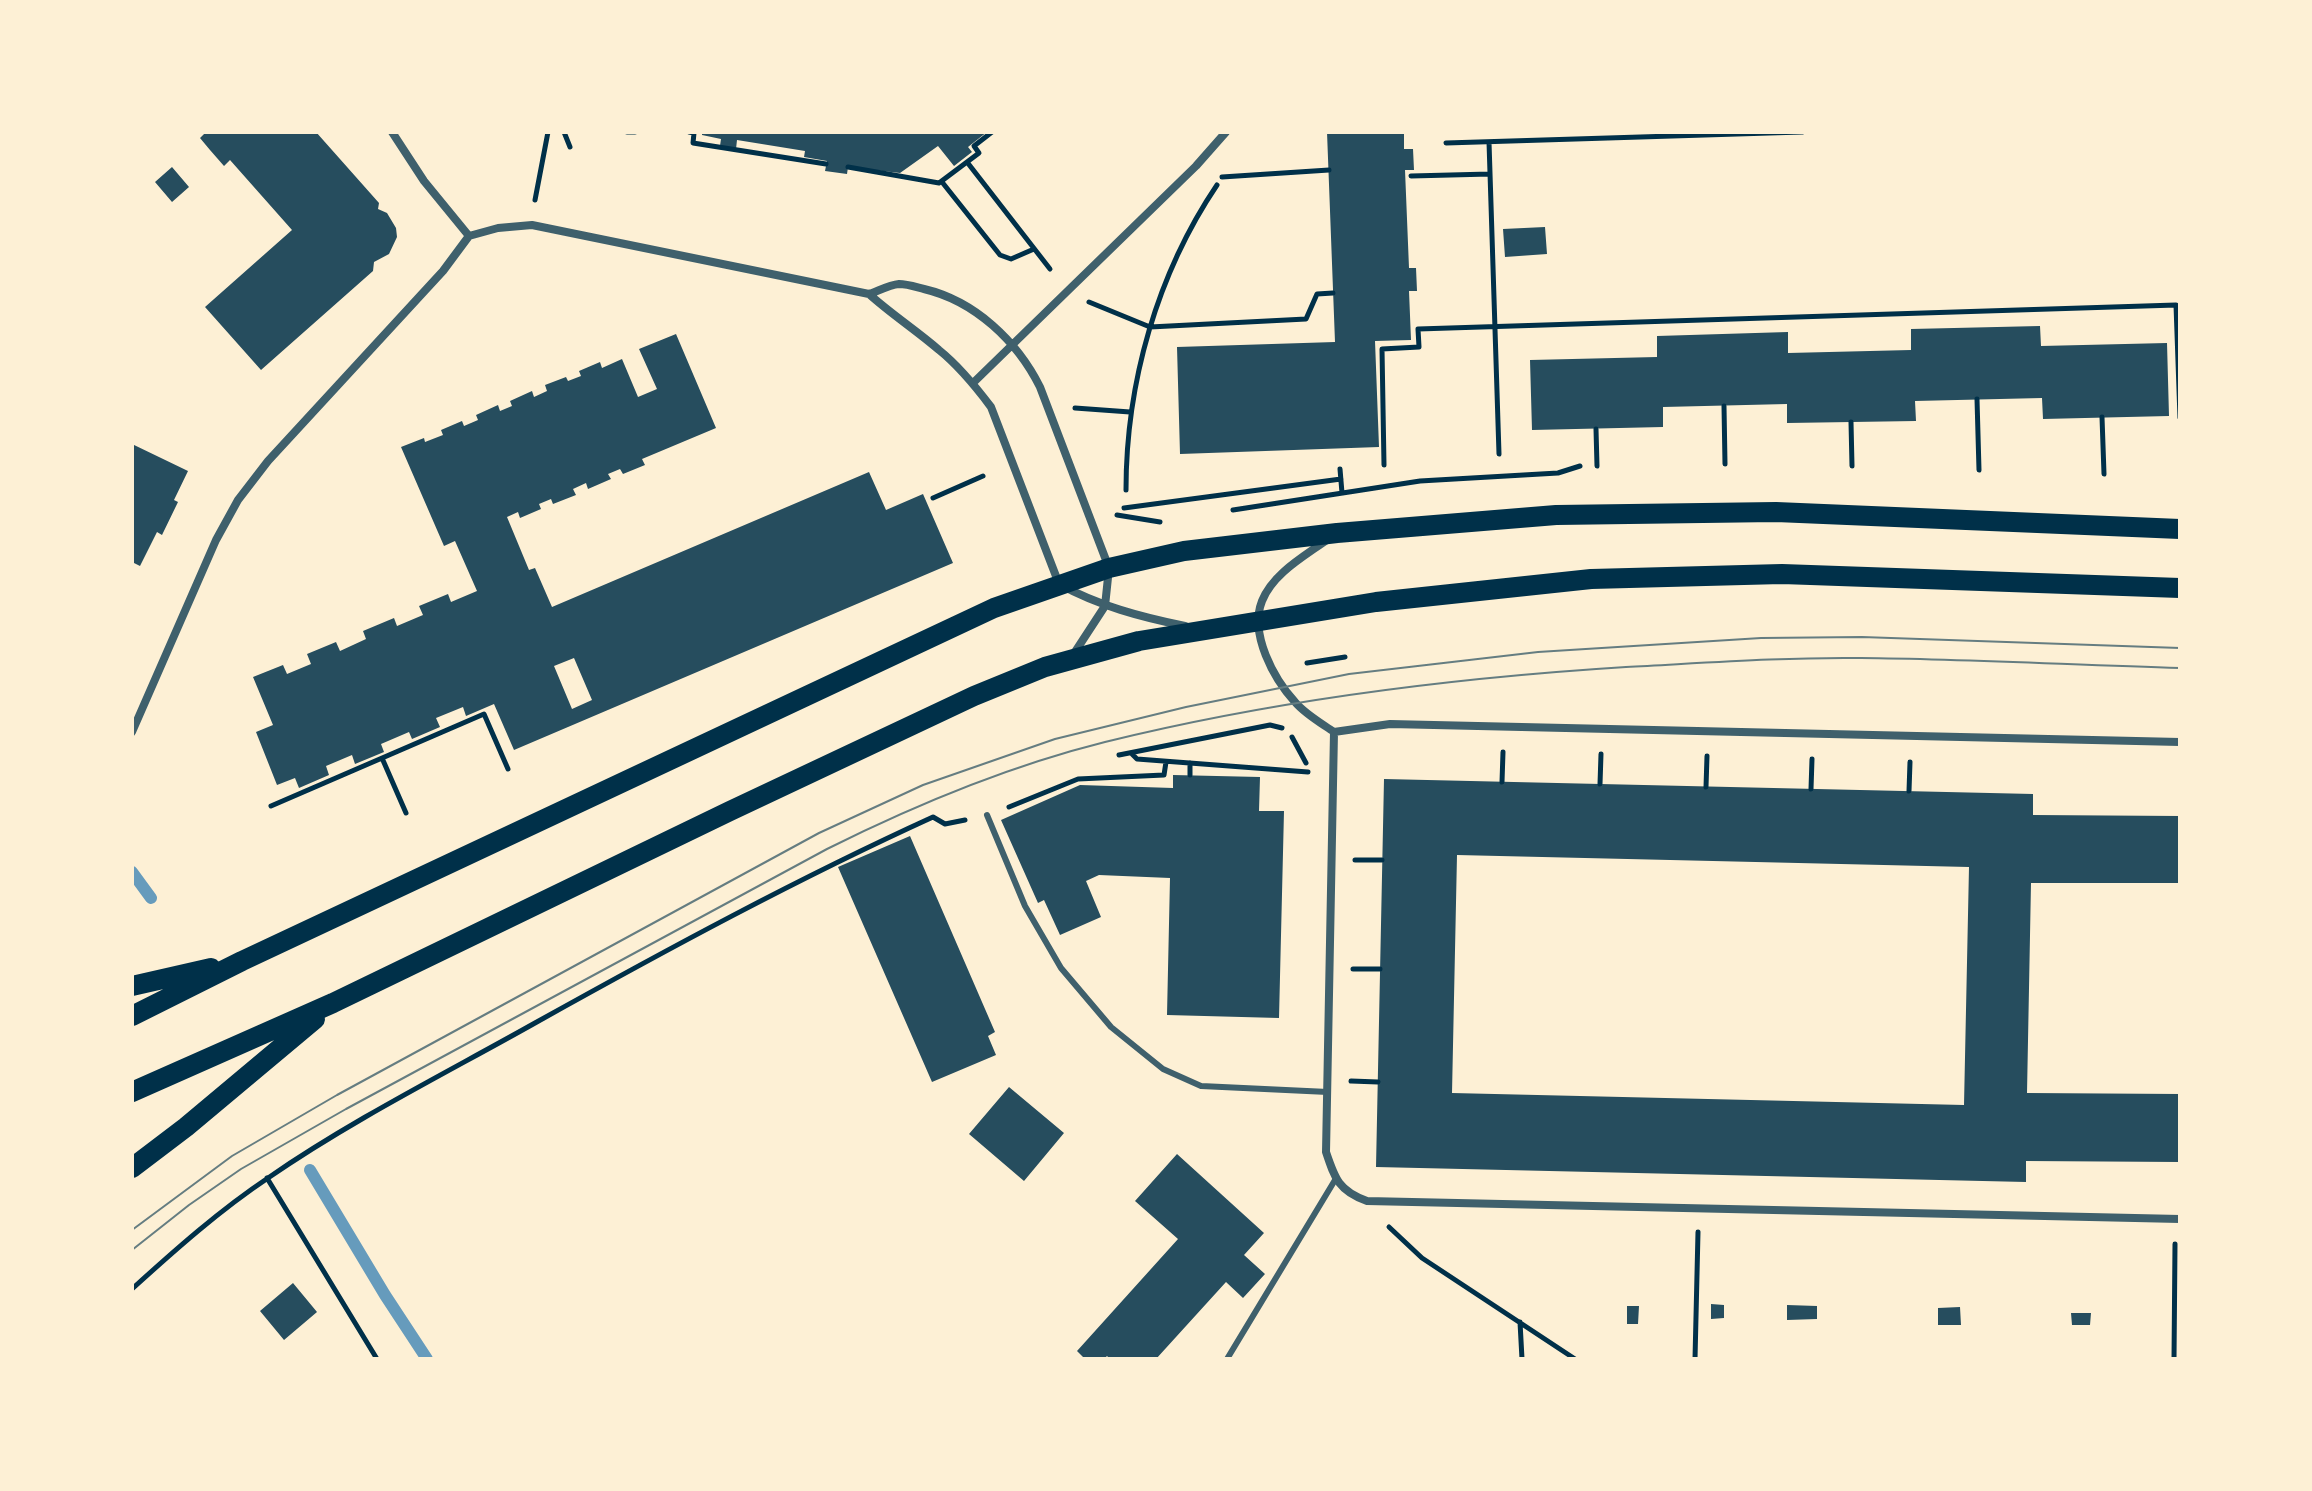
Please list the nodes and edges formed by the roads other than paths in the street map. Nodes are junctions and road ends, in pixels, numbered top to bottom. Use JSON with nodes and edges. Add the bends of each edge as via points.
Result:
{"nodes":[{"id":1,"x":392,"y":132,"type":"edge"},
{"id":2,"x":1226,"y":132,"type":"edge"},
{"id":3,"x":469,"y":236,"type":"junction"},
{"id":4,"x":869,"y":294,"type":"junction"},
{"id":5,"x":1014,"y":344,"type":"junction"},
{"id":6,"x":973,"y":383,"type":"junction"},
{"id":7,"x":2180,"y":529,"type":"edge"},
{"id":8,"x":1337,"y":533,"type":"junction"},
{"id":9,"x":1109,"y":568,"type":"junction"},
{"id":10,"x":1059,"y":584,"type":"junction"},
{"id":11,"x":2180,"y":588,"type":"edge"},
{"id":12,"x":1105,"y":606,"type":"junction"},
{"id":13,"x":1258,"y":622,"type":"junction"},
{"id":14,"x":1202,"y":630,"type":"junction"},
{"id":15,"x":1071,"y":659,"type":"junction"},
{"id":16,"x":132,"y":732,"type":"edge"},
{"id":17,"x":1334,"y":732,"type":"junction"},
{"id":18,"x":2180,"y":742,"type":"edge"},
{"id":19,"x":987,"y":815,"type":"road end"},
{"id":20,"x":242,"y":961,"type":"junction"},
{"id":21,"x":132,"y":986,"type":"edge"},
{"id":22,"x":333,"y":1003,"type":"junction"},
{"id":23,"x":132,"y":1016,"type":"edge"},
{"id":24,"x":132,"y":1092,"type":"edge"},
{"id":25,"x":1328,"y":1092,"type":"junction"},
{"id":26,"x":132,"y":1168,"type":"edge"},
{"id":27,"x":1335,"y":1180,"type":"junction"},
{"id":28,"x":2178,"y":1219,"type":"edge"},
{"id":29,"x":1227,"y":1359,"type":"edge"}],
"edges":[{"from":1,"to":3,"type":"street"},
{"from":2,"to":5,"type":"street"},
{"from":3,"to":4,"type":"street","via":[[532,225]]},
{"from":3,"to":16,"type":"street","via":[[238,500]]},
{"from":4,"to":5,"type":"street","via":[[901,284],[938,292],[979,313]]},
{"from":4,"to":6,"type":"street"},
{"from":5,"to":6,"type":"street"},
{"from":5,"to":9,"type":"street","via":[[1040,387]]},
{"from":6,"to":10,"type":"street","via":[[991,407]]},
{"from":7,"to":8,"type":"main road","via":[[1776,512],[1556,515]]},
{"from":8,"to":9,"type":"main road","via":[[1174,553]]},
{"from":8,"to":13,"type":"street","via":[[1284,571],[1262,600]]},
{"from":9,"to":10,"type":"main road"},
{"from":9,"to":12,"type":"street"},
{"from":10,"to":12,"type":"street"},
{"from":10,"to":20,"type":"main road","via":[[994,608]]},
{"from":11,"to":13,"type":"main road","via":[[1782,574],[1591,579],[1376,602]]},
{"from":12,"to":14,"type":"street"},
{"from":12,"to":15,"type":"street"},
{"from":13,"to":14,"type":"main road"},
{"from":13,"to":17,"type":"street","via":[[1267,657],[1283,687],[1297,705]]},
{"from":14,"to":15,"type":"main road"},
{"from":15,"to":22,"type":"main road","via":[[945,709]]},
{"from":17,"to":18,"type":"street","via":[[1390,724]]},
{"from":17,"to":25,"type":"street"},
{"from":19,"to":25,"type":"lane","via":[[1025,906],[1061,968],[1111,1027],[1163,1069],[1201,1086]]},
{"from":20,"to":21,"type":"main road"},
{"from":20,"to":23,"type":"main road"},
{"from":22,"to":24,"type":"main road"},
{"from":22,"to":26,"type":"main road"},
{"from":25,"to":27,"type":"street","via":[[1326,1152]]},
{"from":27,"to":28,"type":"street","via":[[1367,1201]]},
{"from":27,"to":29,"type":"lane"}]}
